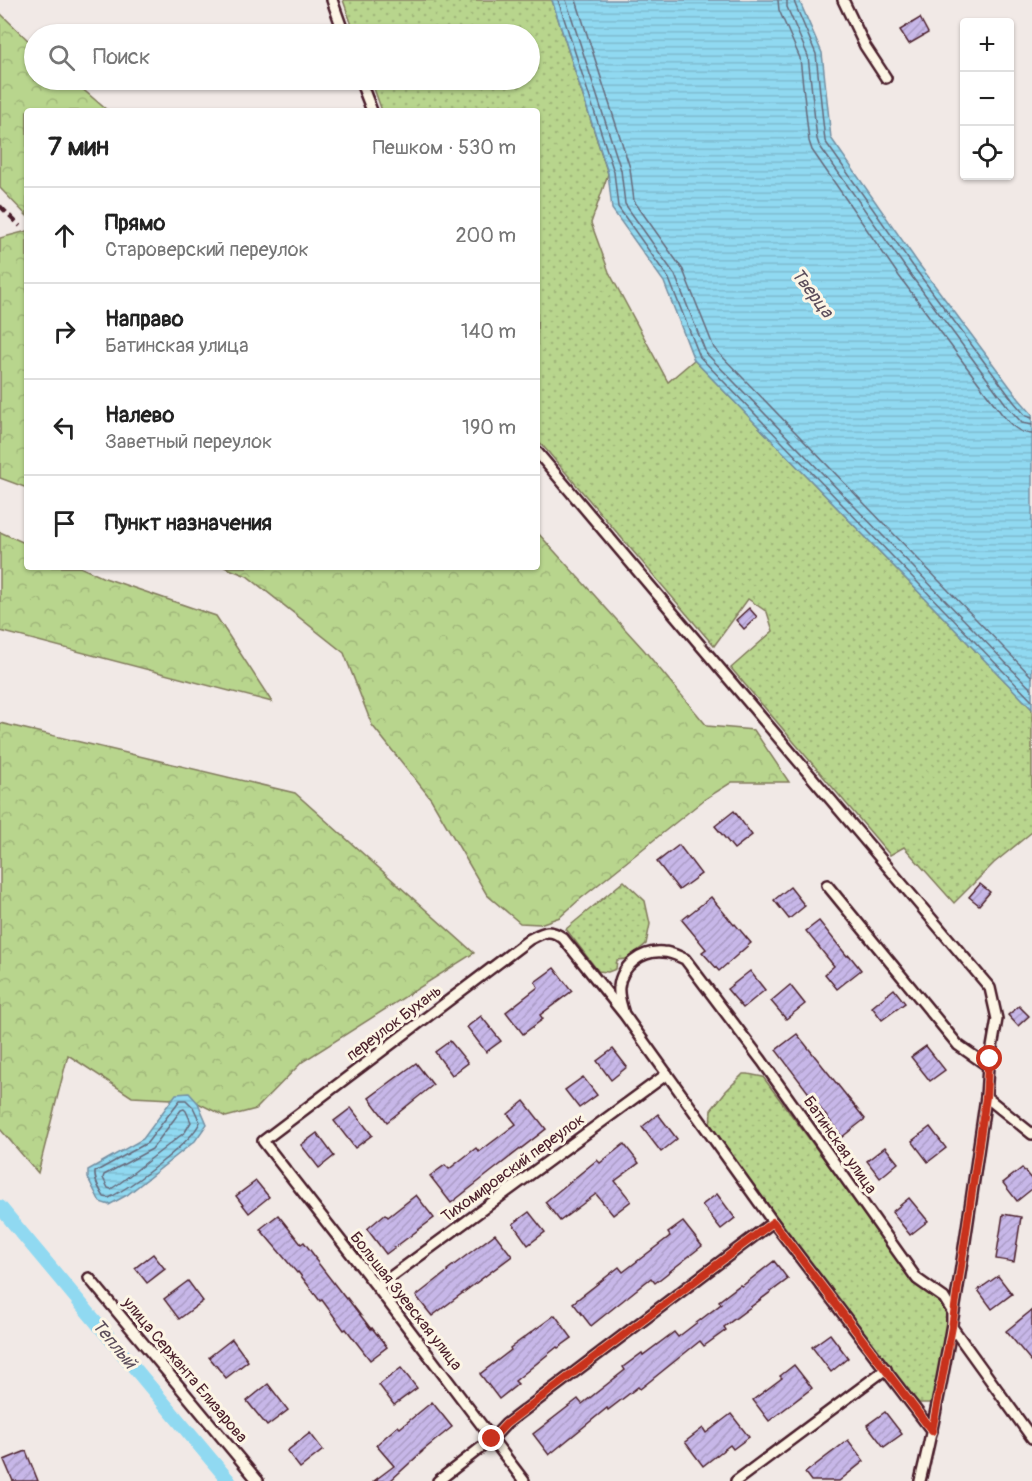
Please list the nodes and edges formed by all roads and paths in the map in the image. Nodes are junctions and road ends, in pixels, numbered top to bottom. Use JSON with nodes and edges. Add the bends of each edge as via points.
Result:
{"nodes":[{"id":1,"x":332,"y":0,"type":"edge"},
{"id":2,"x":843,"y":0,"type":"edge"},
{"id":3,"x":340,"y":24,"type":"edge"},
{"id":4,"x":886,"y":78,"type":"dead end"},
{"id":5,"x":364,"y":90,"type":"edge"},
{"id":6,"x":371,"y":108,"type":"edge"},
{"id":7,"x":540,"y":456,"type":"edge"},
{"id":8,"x":827,"y":885,"type":"dead end"},
{"id":9,"x":546,"y":932,"type":"joint"},
{"id":10,"x":624,"y":1014,"type":"junction"},
{"id":11,"x":988,"y":1066,"type":"junction"},
{"id":12,"x":668,"y":1074,"type":"junction"},
{"id":13,"x":986,"y":1097,"type":"junction"},
{"id":14,"x":1032,"y":1134,"type":"edge"},
{"id":15,"x":263,"y":1141,"type":"joint"},
{"id":16,"x":773,"y":1222,"type":"junction"},
{"id":17,"x":89,"y":1278,"type":"dead end"},
{"id":18,"x":377,"y":1287,"type":"junction"},
{"id":19,"x":952,"y":1327,"type":"junction"},
{"id":20,"x":886,"y":1369,"type":"junction"},
{"id":21,"x":932,"y":1431,"type":"junction"},
{"id":22,"x":1032,"y":1438,"type":"edge"},
{"id":23,"x":492,"y":1439,"type":"junction"},
{"id":24,"x":258,"y":1481,"type":"edge"},
{"id":25,"x":438,"y":1481,"type":"edge"},
{"id":26,"x":524,"y":1481,"type":"edge"},
{"id":27,"x":736,"y":1481,"type":"edge"},
{"id":28,"x":920,"y":1481,"type":"edge"}],
"edges":[{"from":1,"to":3,"type":"street"},
{"from":2,"to":4,"type":"street"},
{"from":5,"to":6,"type":"street"},
{"from":7,"to":11,"type":"street","via":[[990,988],[997,1019]]},
{"from":8,"to":11,"type":"street","via":[[958,1045]]},
{"from":9,"to":10,"type":"street","name":"Батинская улица","via":[[563,938]]},
{"from":9,"to":15,"type":"street","name":"переулок Бухань","via":[[530,939]]},
{"from":10,"to":12,"type":"street","name":"Батинская улица"},
{"from":10,"to":19,"type":"street","name":"Батинская улица","via":[[619,988],[628,966],[650,953],[674,954],[685,959],[762,1060],[917,1279],[944,1298],[952,1311]]},
{"from":11,"to":13,"type":"street"},
{"from":12,"to":16,"type":"street","name":"Батинская улица"},
{"from":12,"to":18,"type":"street","name":"Тихомировский переулок"},
{"from":13,"to":14,"type":"street"},
{"from":13,"to":19,"type":"street"},
{"from":15,"to":18,"type":"street","name":"Большая Зуевская улица"},
{"from":16,"to":20,"type":"street","name":"Батинская улица"},
{"from":16,"to":23,"type":"street","via":[[506,1424]]},
{"from":17,"to":24,"type":"street","name":"улица Сержанта Елизарова"},
{"from":18,"to":23,"type":"street","name":"Большая Зуевская улица"},
{"from":19,"to":21,"type":"street"},
{"from":19,"to":22,"type":"street","name":"Батинская улица"},
{"from":20,"to":21,"type":"street","name":"Батинская улица"},
{"from":20,"to":27,"type":"street"},
{"from":21,"to":28,"type":"street"},
{"from":23,"to":25,"type":"street"},
{"from":23,"to":26,"type":"street","name":"Большая Зуевская улица"}]}
